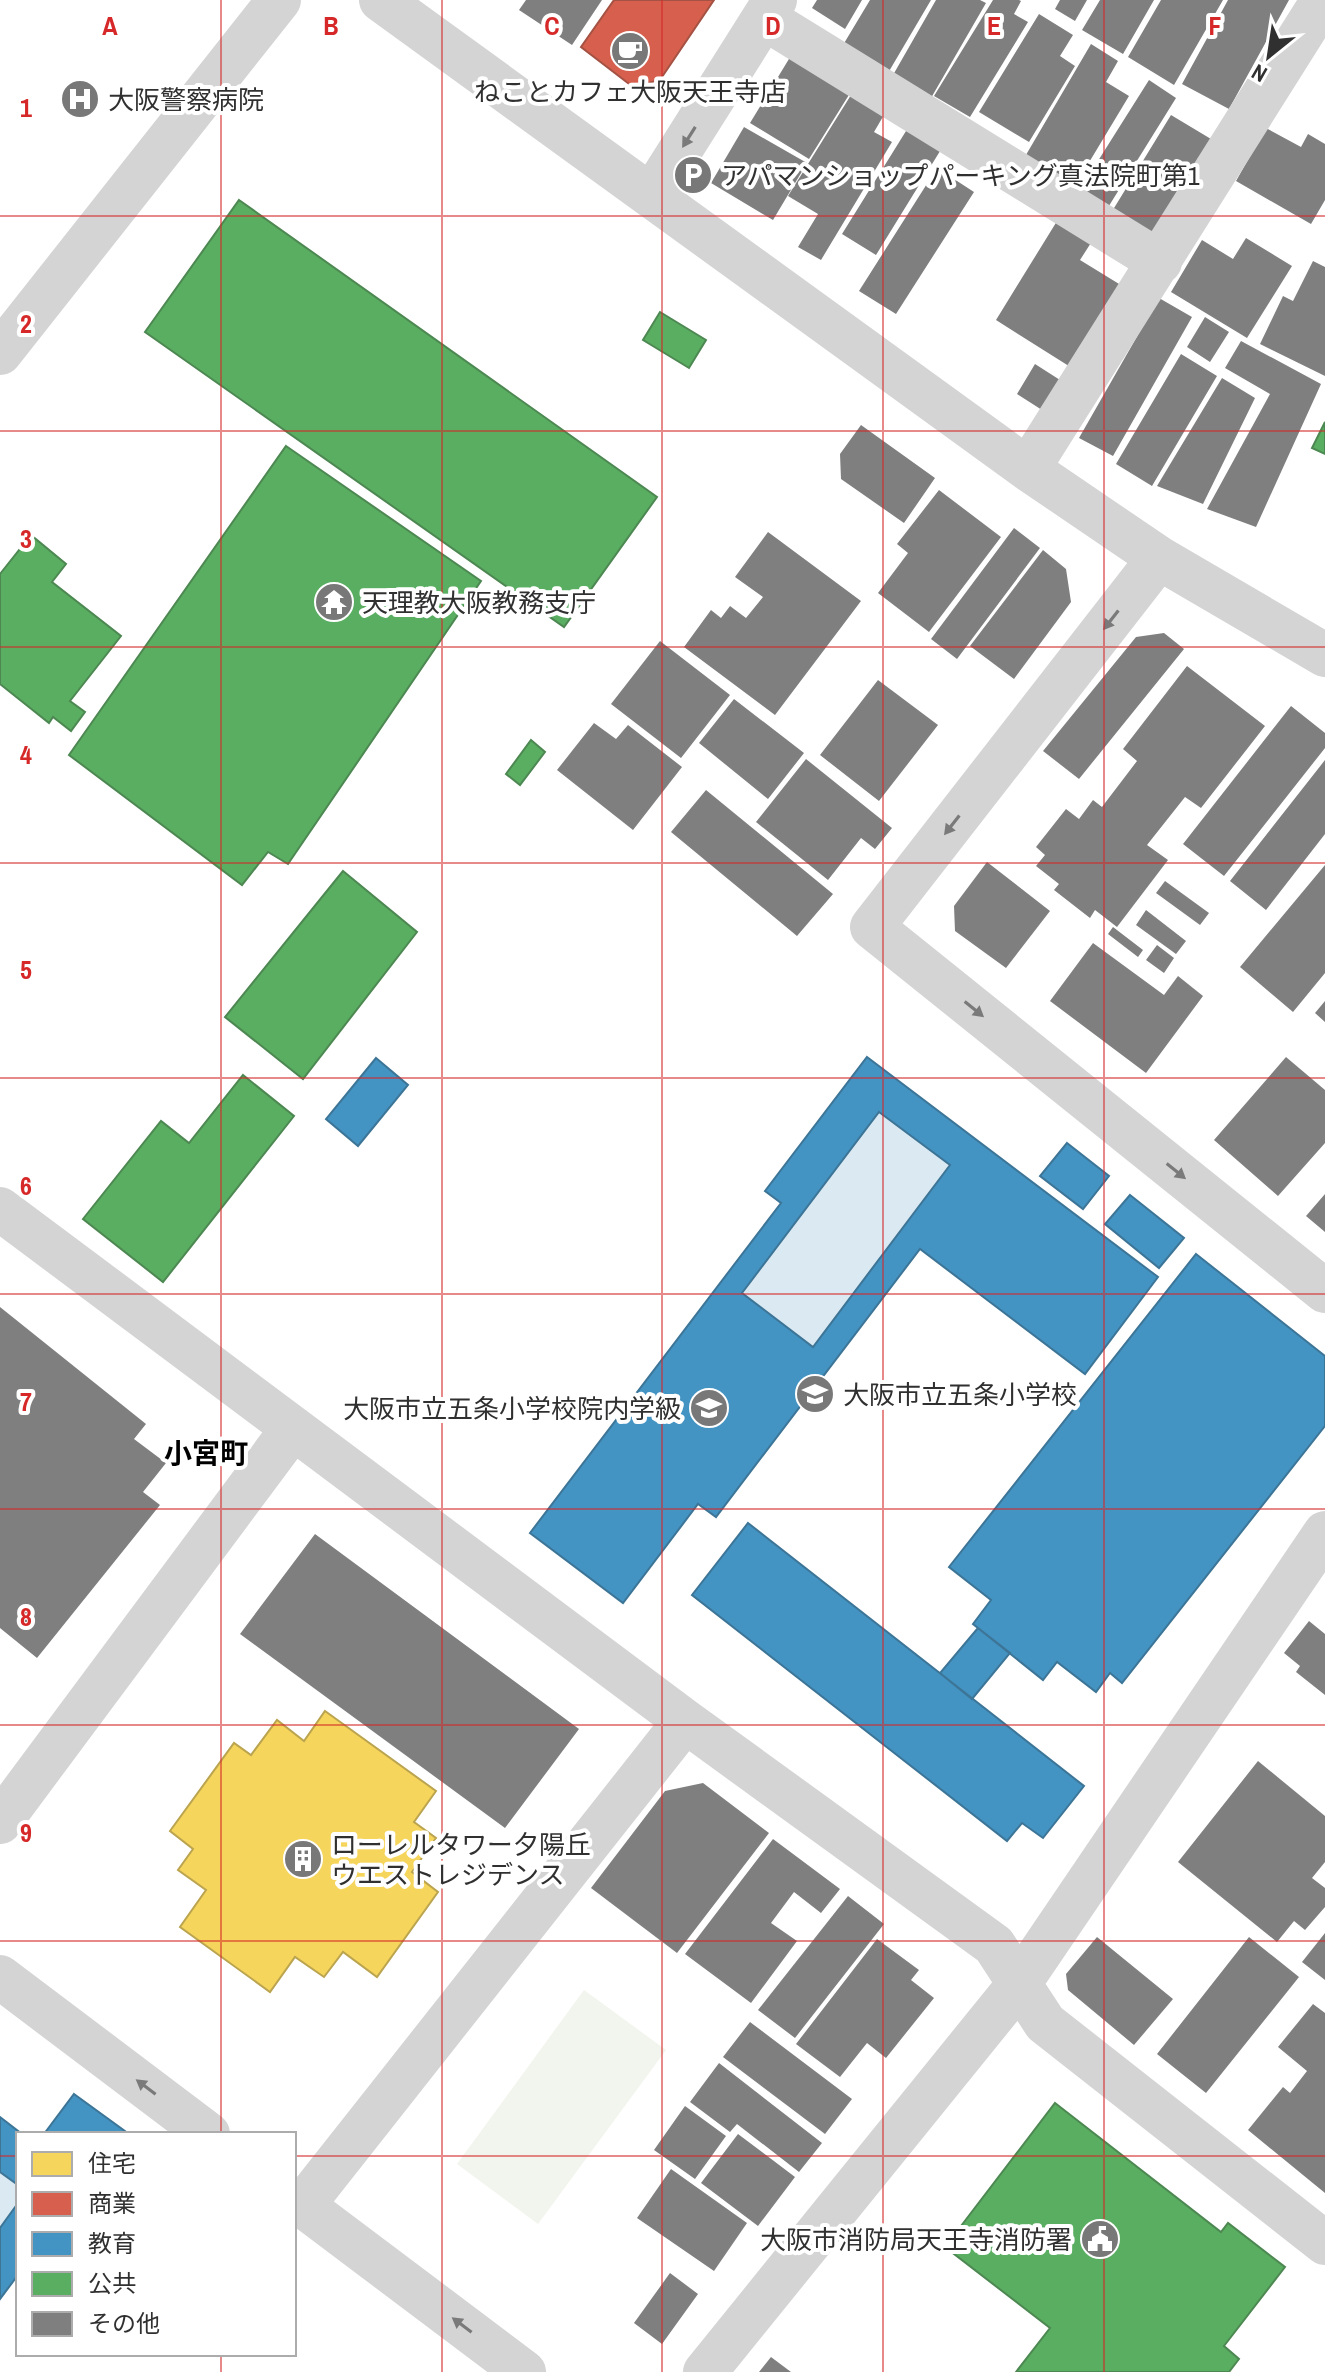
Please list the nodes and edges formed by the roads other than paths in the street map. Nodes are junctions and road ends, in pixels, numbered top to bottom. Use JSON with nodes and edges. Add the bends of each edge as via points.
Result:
{"nodes":[{"id":1,"x":279,"y":0,"type":"edge"},
{"id":2,"x":381,"y":0,"type":"edge"},
{"id":3,"x":1323,"y":0,"type":"edge"},
{"id":4,"x":770,"y":9,"type":"edge"},
{"id":5,"x":652,"y":195,"type":"junction"},
{"id":6,"x":1160,"y":262,"type":"junction"},
{"id":7,"x":0,"y":353,"type":"edge"},
{"id":8,"x":1028,"y":469,"type":"junction"},
{"id":9,"x":1159,"y":558,"type":"junction"},
{"id":10,"x":1325,"y":655,"type":"edge"},
{"id":11,"x":0,"y":1209,"type":"edge"},
{"id":12,"x":1325,"y":1291,"type":"edge"},
{"id":13,"x":293,"y":1428,"type":"junction"},
{"id":14,"x":1325,"y":1533,"type":"edge"},
{"id":15,"x":685,"y":1721,"type":"junction"},
{"id":16,"x":0,"y":1822,"type":"edge"},
{"id":17,"x":0,"y":1977,"type":"edge"},
{"id":18,"x":1019,"y":1984,"type":"junction"},
{"id":19,"x":205,"y":2132,"type":"edge"},
{"id":20,"x":299,"y":2202,"type":"edge"},
{"id":21,"x":1325,"y":2243,"type":"edge"},
{"id":22,"x":524,"y":2372,"type":"edge"},
{"id":23,"x":705,"y":2372,"type":"edge"}],
"edges":[{"from":1,"to":7,"type":"street"},
{"from":2,"to":5,"type":"street"},
{"from":3,"to":6,"type":"street"},
{"from":4,"to":5,"type":"street","one_way":true},
{"from":4,"to":6,"type":"street"},
{"from":5,"to":8,"type":"street"},
{"from":6,"to":8,"type":"street"},
{"from":8,"to":9,"type":"street"},
{"from":9,"to":10,"type":"street"},
{"from":9,"to":12,"type":"street","one_way":true,"via":[[872,927]]},
{"from":11,"to":13,"type":"street"},
{"from":13,"to":15,"type":"street"},
{"from":13,"to":16,"type":"street"},
{"from":14,"to":18,"type":"street"},
{"from":15,"to":18,"type":"street","via":[[994,1945]]},
{"from":15,"to":20,"type":"street"},
{"from":19,"to":17,"type":"street","one_way":true},
{"from":18,"to":21,"type":"street","via":[[1045,2023]]},
{"from":18,"to":23,"type":"street"},
{"from":22,"to":20,"type":"street","one_way":true}]}
